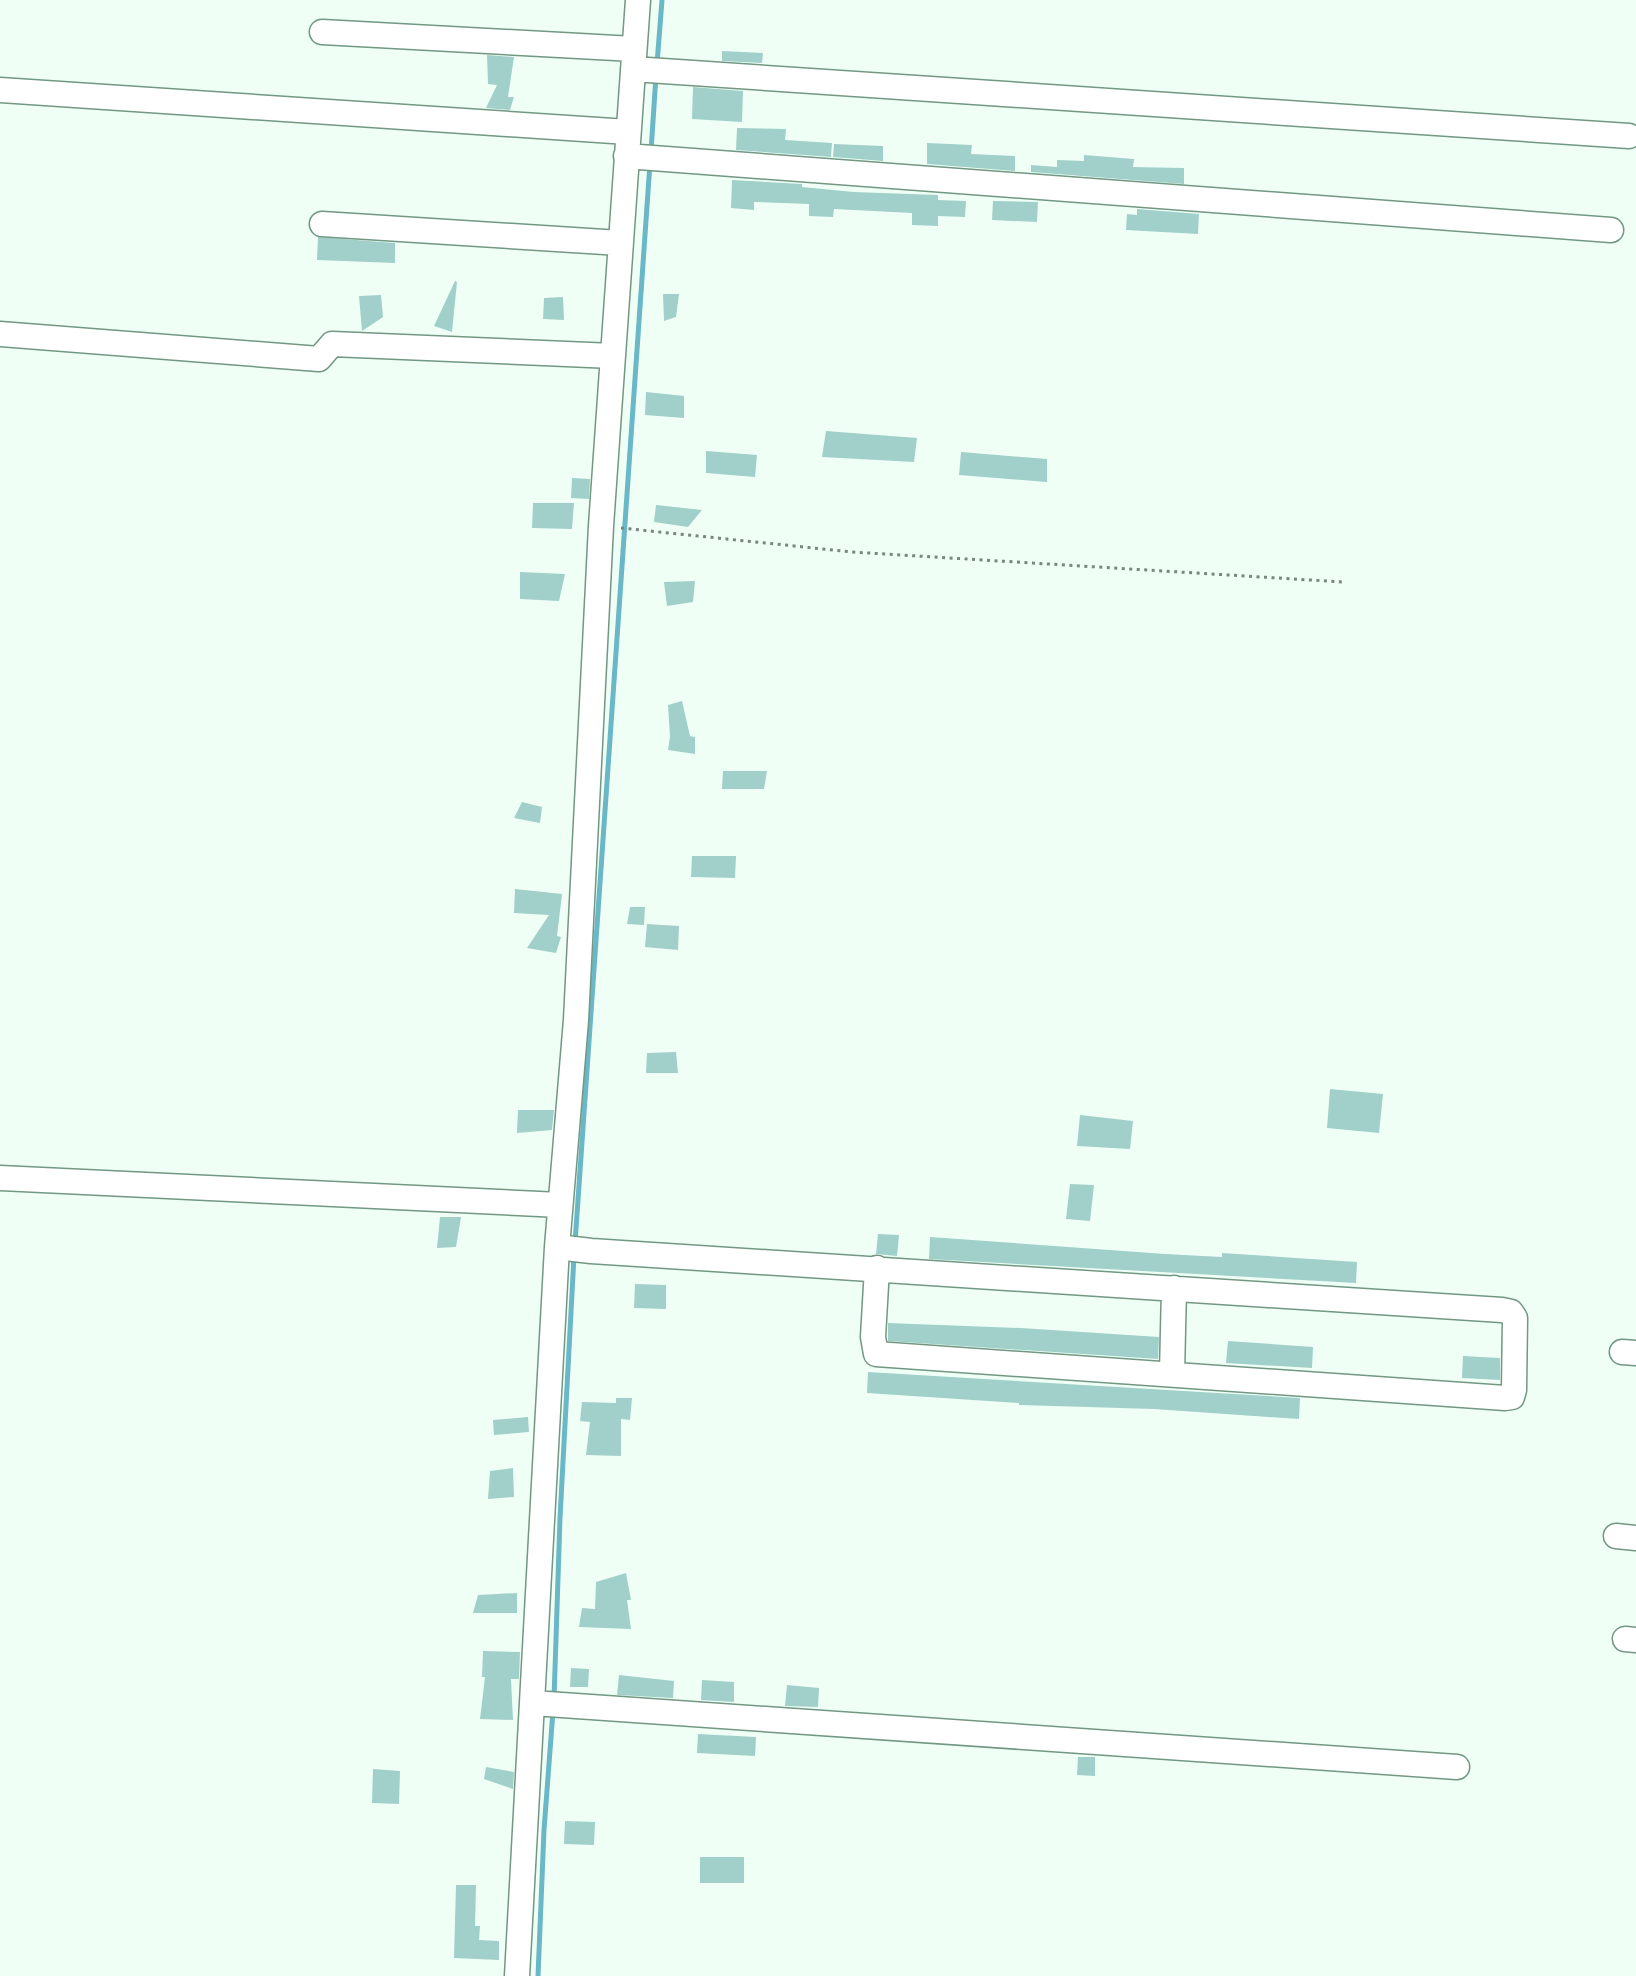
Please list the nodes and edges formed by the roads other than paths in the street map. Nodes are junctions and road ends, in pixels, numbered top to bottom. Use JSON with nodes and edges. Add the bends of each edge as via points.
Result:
{"nodes":[{"id":1,"x":638,"y":0,"type":"edge"},
{"id":2,"x":322,"y":32,"type":"dead end"},
{"id":3,"x":645,"y":65,"type":"junction"},
{"id":4,"x":0,"y":90,"type":"edge"},
{"id":5,"x":1629,"y":136,"type":"dead end"},
{"id":6,"x":629,"y":148,"type":"junction"},
{"id":7,"x":322,"y":224,"type":"dead end"},
{"id":8,"x":1611,"y":230,"type":"dead end"},
{"id":9,"x":620,"y":243,"type":"junction"},
{"id":10,"x":0,"y":334,"type":"edge"},
{"id":11,"x":613,"y":356,"type":"junction"},
{"id":12,"x":0,"y":1178,"type":"edge"},
{"id":13,"x":560,"y":1205,"type":"junction"},
{"id":14,"x":560,"y":1248,"type":"junction"},
{"id":15,"x":877,"y":1269,"type":"junction"},
{"id":16,"x":1174,"y":1288,"type":"junction"},
{"id":17,"x":1172,"y":1373,"type":"junction"},
{"id":18,"x":537,"y":1704,"type":"junction"},
{"id":19,"x":1457,"y":1767,"type":"dead end"},
{"id":20,"x":517,"y":1976,"type":"edge"}],
"edges":[{"from":1,"to":3,"type":"street"},
{"from":2,"to":3,"type":"street"},
{"from":3,"to":5,"type":"street"},
{"from":3,"to":6,"type":"street"},
{"from":4,"to":6,"type":"street"},
{"from":6,"to":8,"type":"street","via":[[661,158]]},
{"from":6,"to":9,"type":"street"},
{"from":7,"to":9,"type":"street"},
{"from":9,"to":11,"type":"street"},
{"from":10,"to":11,"type":"street","via":[[319,359],[332,344]]},
{"from":11,"to":13,"type":"street","via":[[576,1020]]},
{"from":12,"to":13,"type":"street"},
{"from":13,"to":14,"type":"street"},
{"from":14,"to":15,"type":"street"},
{"from":14,"to":18,"type":"street"},
{"from":15,"to":16,"type":"street"},
{"from":15,"to":17,"type":"street","via":[[873,1337],[876,1354]]},
{"from":16,"to":17,"type":"street"},
{"from":16,"to":17,"type":"street","via":[[1511,1312],[1515,1318],[1514,1390],[1512,1397],[1505,1398]]},
{"from":18,"to":19,"type":"street"},
{"from":18,"to":20,"type":"street"}]}
